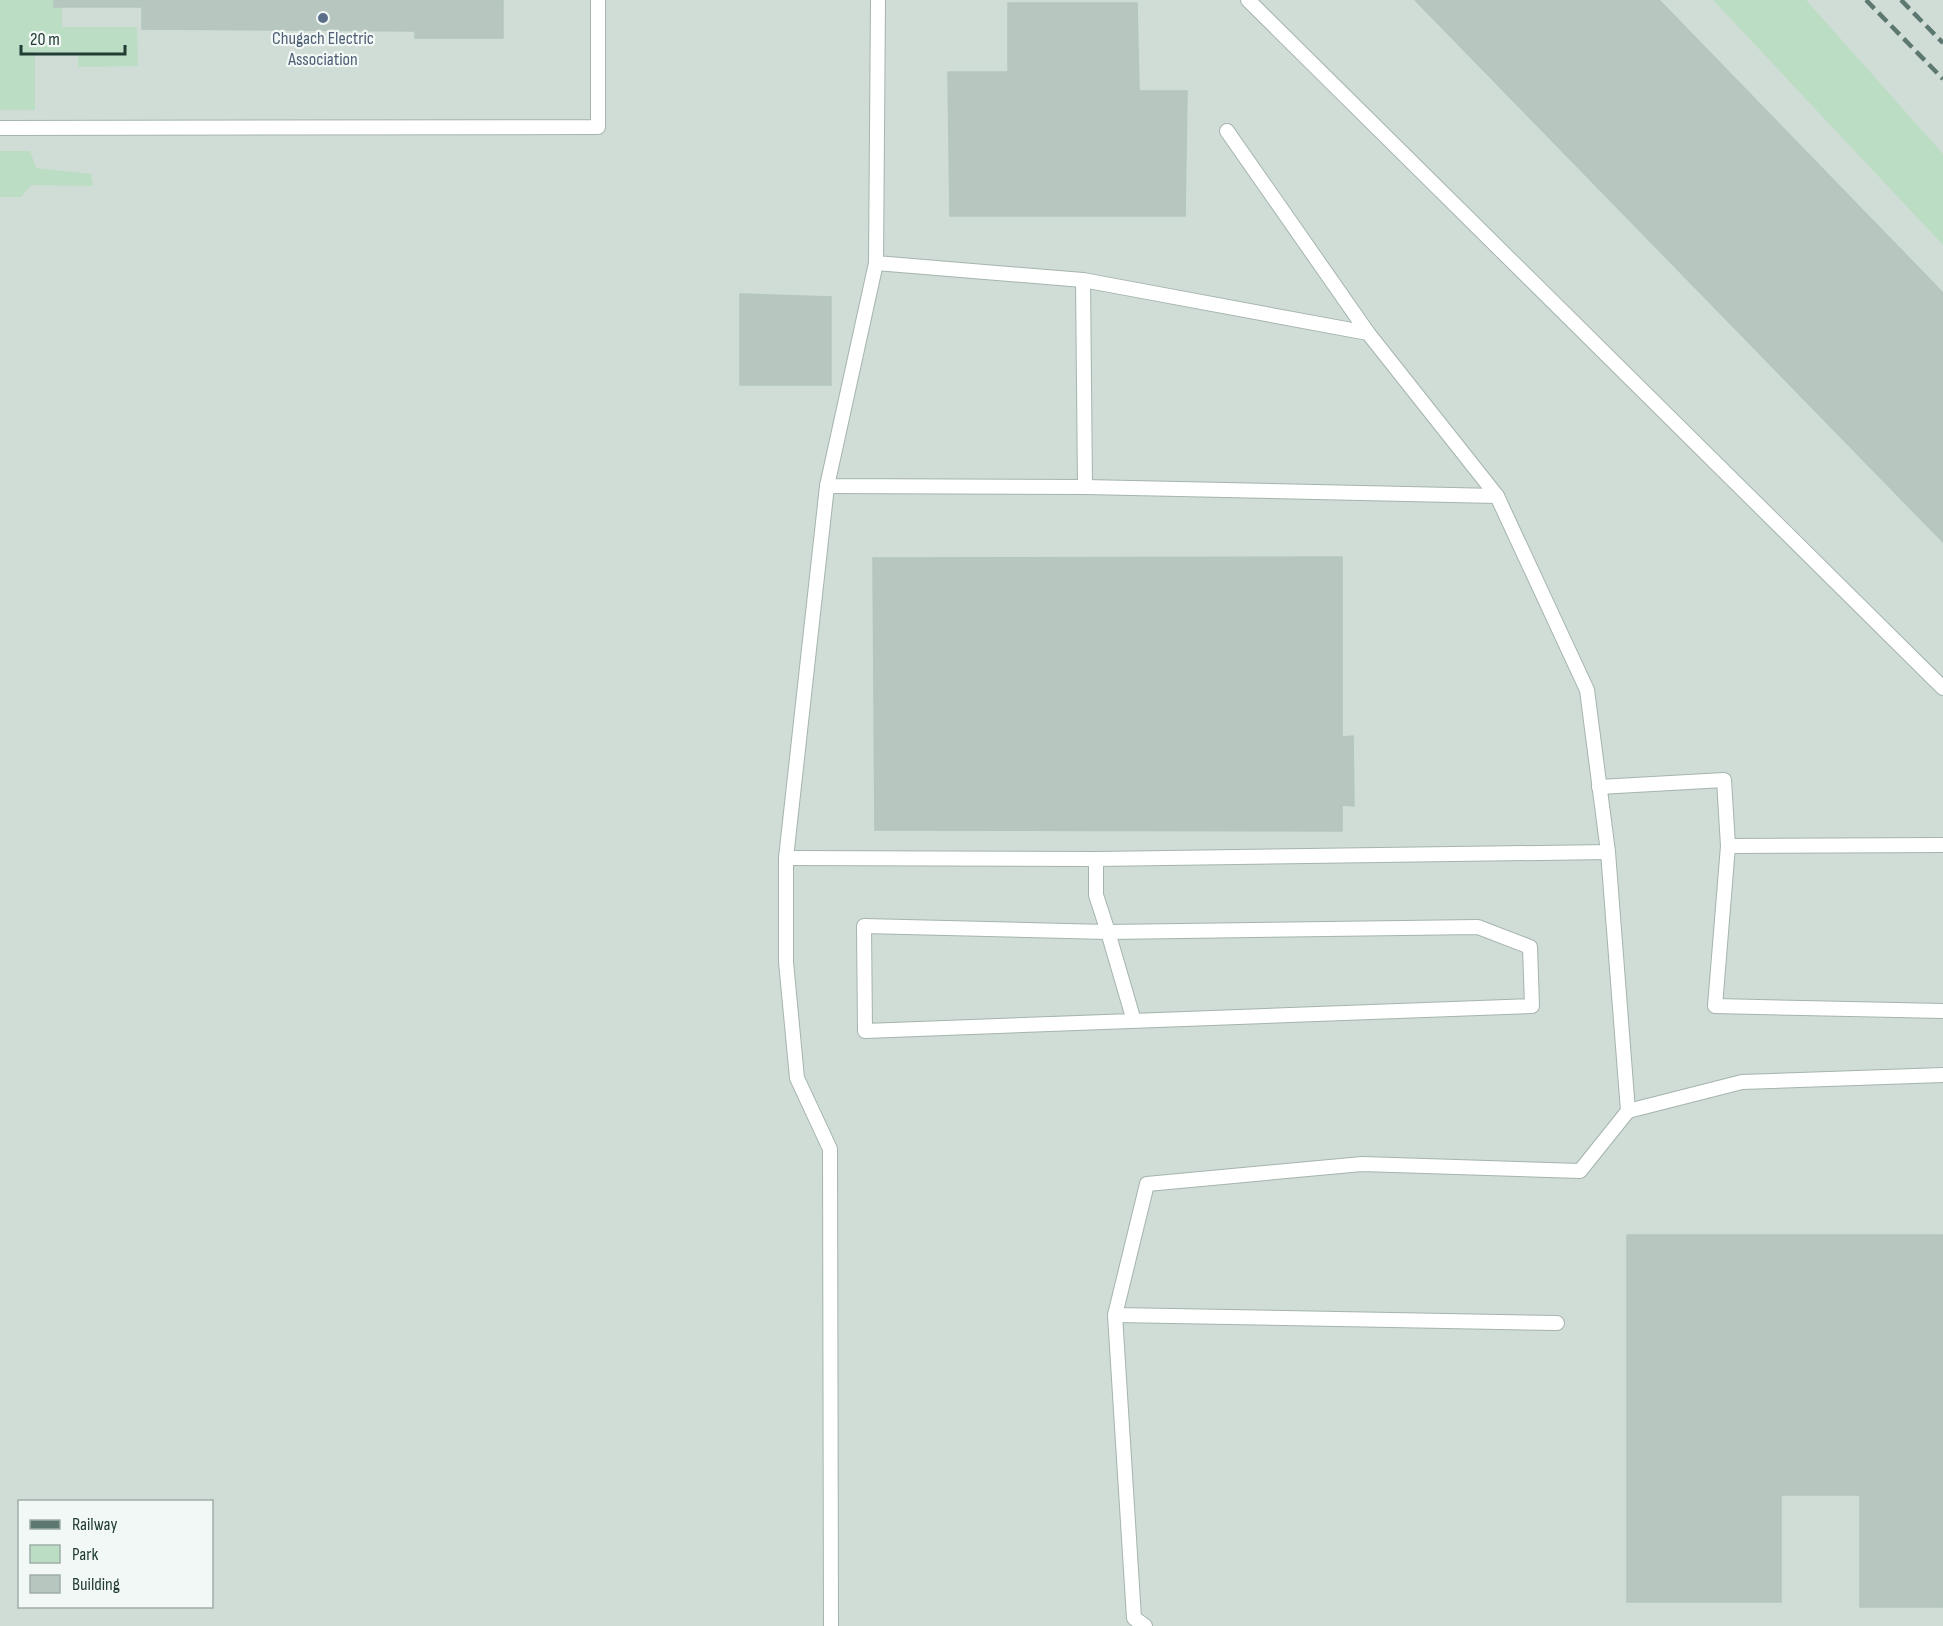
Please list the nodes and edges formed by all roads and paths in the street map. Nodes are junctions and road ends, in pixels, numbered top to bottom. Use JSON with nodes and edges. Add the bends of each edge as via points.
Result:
{"nodes":[{"id":1,"x":598,"y":0,"type":"edge"},
{"id":2,"x":878,"y":0,"type":"edge"},
{"id":3,"x":1248,"y":0,"type":"edge"},
{"id":4,"x":0,"y":128,"type":"edge"},
{"id":5,"x":1227,"y":131,"type":"dead end"},
{"id":6,"x":876,"y":262,"type":"junction"},
{"id":7,"x":1083,"y":280,"type":"junction"},
{"id":8,"x":1368,"y":333,"type":"junction"},
{"id":9,"x":828,"y":486,"type":"junction"},
{"id":10,"x":1085,"y":487,"type":"junction"},
{"id":11,"x":1497,"y":496,"type":"junction"},
{"id":12,"x":1943,"y":688,"type":"edge"},
{"id":13,"x":1599,"y":787,"type":"junction"},
{"id":14,"x":1943,"y":845,"type":"edge"},
{"id":15,"x":1728,"y":846,"type":"junction"},
{"id":16,"x":1608,"y":852,"type":"junction"},
{"id":17,"x":786,"y":858,"type":"junction"},
{"id":18,"x":1096,"y":860,"type":"junction"},
{"id":19,"x":1108,"y":932,"type":"junction"},
{"id":20,"x":1943,"y":1011,"type":"edge"},
{"id":21,"x":1134,"y":1021,"type":"junction"},
{"id":22,"x":1943,"y":1075,"type":"edge"},
{"id":23,"x":1628,"y":1111,"type":"junction"},
{"id":24,"x":1115,"y":1315,"type":"junction"},
{"id":25,"x":1557,"y":1323,"type":"dead end"},
{"id":26,"x":831,"y":1626,"type":"edge"},
{"id":27,"x":1145,"y":1626,"type":"edge"}],
"edges":[{"from":1,"to":4,"type":"lane","via":[[598,127]]},
{"from":2,"to":6,"type":"lane"},
{"from":3,"to":12,"type":"lane"},
{"from":5,"to":8,"type":"lane"},
{"from":6,"to":7,"type":"lane"},
{"from":6,"to":9,"type":"lane"},
{"from":7,"to":8,"type":"lane"},
{"from":7,"to":10,"type":"lane"},
{"from":8,"to":11,"type":"lane"},
{"from":9,"to":10,"type":"lane"},
{"from":9,"to":17,"type":"lane"},
{"from":10,"to":11,"type":"lane"},
{"from":11,"to":13,"type":"lane","via":[[1587,690]]},
{"from":13,"to":15,"type":"lane","via":[[1724,780]]},
{"from":13,"to":16,"type":"lane"},
{"from":14,"to":15,"type":"lane"},
{"from":15,"to":20,"type":"lane","via":[[1715,1006]]},
{"from":16,"to":18,"type":"lane"},
{"from":16,"to":23,"type":"lane"},
{"from":17,"to":18,"type":"lane"},
{"from":17,"to":26,"type":"lane","via":[[786,962],[797,1078],[830,1149]]},
{"from":18,"to":19,"type":"lane","via":[[1096,895]]},
{"from":19,"to":21,"type":"lane"},
{"from":19,"to":21,"type":"lane","via":[[864,926],[865,1031]]},
{"from":19,"to":21,"type":"lane","via":[[1478,927],[1530,947],[1532,1006]]},
{"from":22,"to":23,"type":"lane","via":[[1742,1082]]},
{"from":23,"to":24,"type":"lane","via":[[1580,1171],[1362,1164],[1147,1184]]},
{"from":24,"to":25,"type":"lane"},
{"from":24,"to":27,"type":"lane","via":[[1134,1618]]}]}
